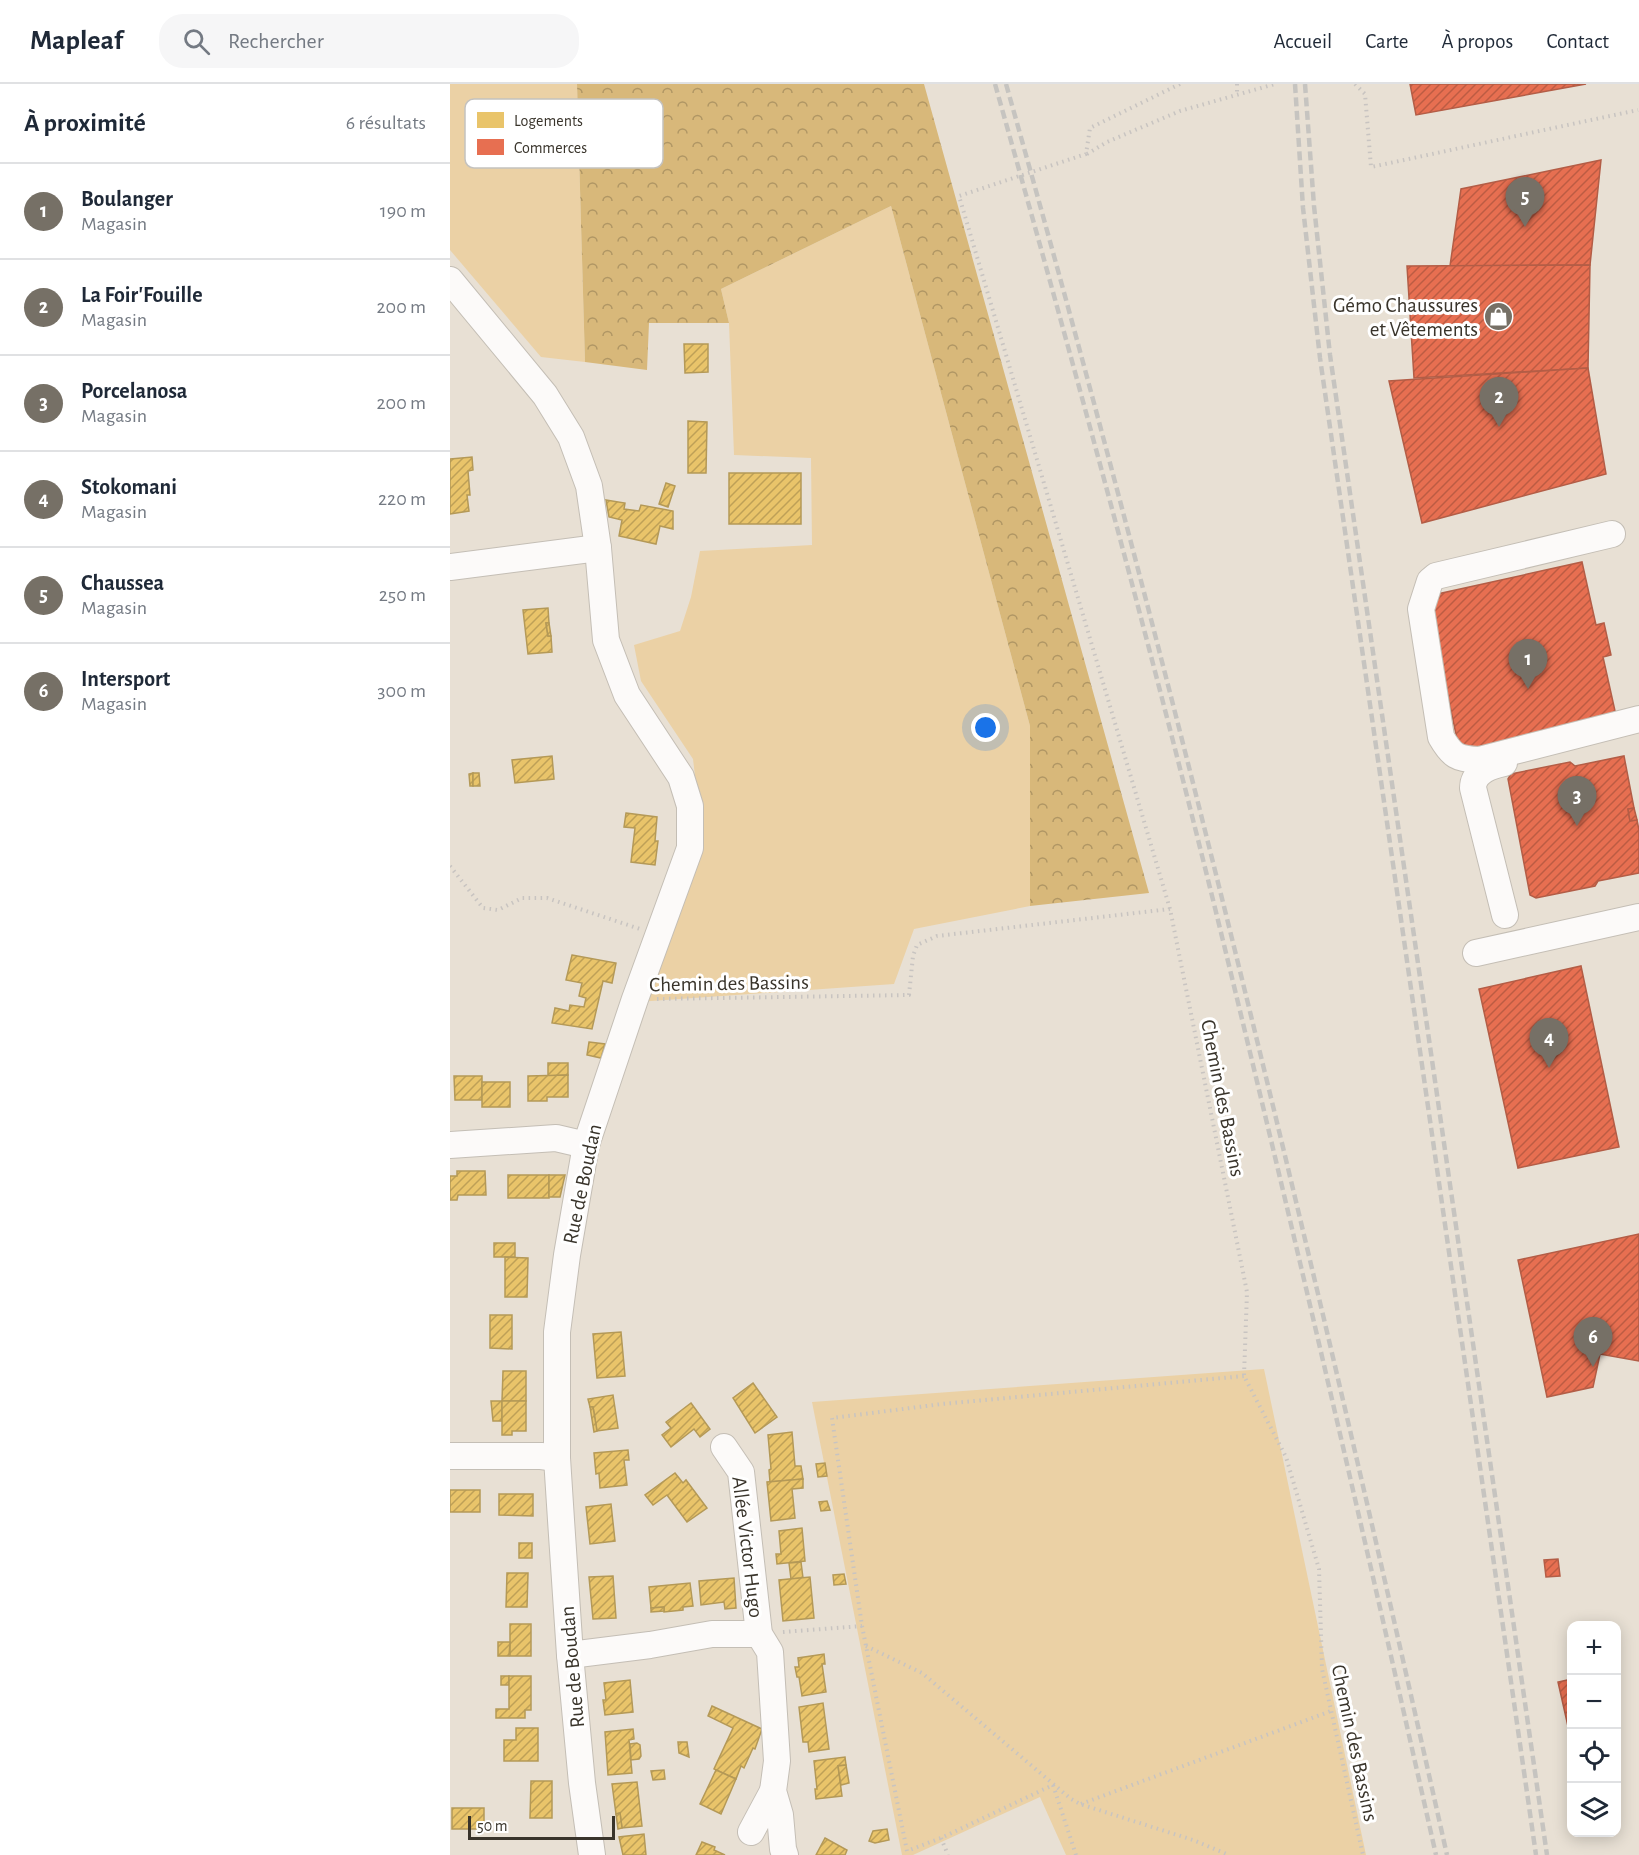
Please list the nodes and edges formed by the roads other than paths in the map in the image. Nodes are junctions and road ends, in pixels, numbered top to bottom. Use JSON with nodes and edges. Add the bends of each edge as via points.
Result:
{"nodes":[{"id":1,"x":450,"y":280,"type":"edge"},
{"id":2,"x":1612,"y":534,"type":"dead end"},
{"id":3,"x":598,"y":548,"type":"junction"},
{"id":4,"x":450,"y":567,"type":"edge"},
{"id":5,"x":1639,"y":719,"type":"edge"},
{"id":6,"x":1639,"y":736,"type":"edge"},
{"id":7,"x":1505,"y":915,"type":"dead end"},
{"id":8,"x":1639,"y":917,"type":"edge"},
{"id":9,"x":1476,"y":953,"type":"dead end"},
{"id":10,"x":450,"y":1145,"type":"edge"},
{"id":11,"x":586,"y":1145,"type":"junction"},
{"id":12,"x":724,"y":1447,"type":"dead end"},
{"id":13,"x":450,"y":1455,"type":"edge"},
{"id":14,"x":557,"y":1458,"type":"junction"},
{"id":15,"x":759,"y":1634,"type":"junction"},
{"id":16,"x":570,"y":1654,"type":"junction"},
{"id":17,"x":773,"y":1791,"type":"junction"},
{"id":18,"x":751,"y":1832,"type":"dead end"},
{"id":19,"x":592,"y":1855,"type":"edge"},
{"id":20,"x":785,"y":1855,"type":"edge"}],
"edges":[{"from":1,"to":3,"type":"street","name":"Rue de Boudan","via":[[545,395],[571,437],[589,486]]},
{"from":2,"to":5,"type":"street","via":[[1436,576],[1430,581],[1421,609],[1424,630],[1441,737],[1450,753],[1463,759],[1479,760]]},
{"from":3,"to":4,"type":"street"},
{"from":3,"to":11,"type":"street","name":"Rue de Boudan","via":[[606,640],[627,694],[681,777],[690,806],[690,848]]},
{"from":6,"to":7,"type":"street","via":[[1499,764],[1481,771],[1473,781]]},
{"from":8,"to":9,"type":"street"},
{"from":10,"to":11,"type":"street","via":[[556,1138]]},
{"from":11,"to":14,"type":"street","name":"Rue de Boudan","via":[[557,1332]]},
{"from":12,"to":15,"type":"street","name":"Allée Victor Hugo","via":[[741,1472]]},
{"from":13,"to":14,"type":"street"},
{"from":14,"to":16,"type":"street","name":"Rue de Boudan"},
{"from":15,"to":16,"type":"street","via":[[712,1634]]},
{"from":15,"to":17,"type":"street","name":"Allée Victor Hugo","via":[[770,1652],[777,1761]]},
{"from":16,"to":19,"type":"street","name":"Rue de Boudan"},
{"from":17,"to":18,"type":"street","name":"Allée Victor Hugo"},
{"from":17,"to":20,"type":"street","name":"Allée Victor Hugo"}]}
